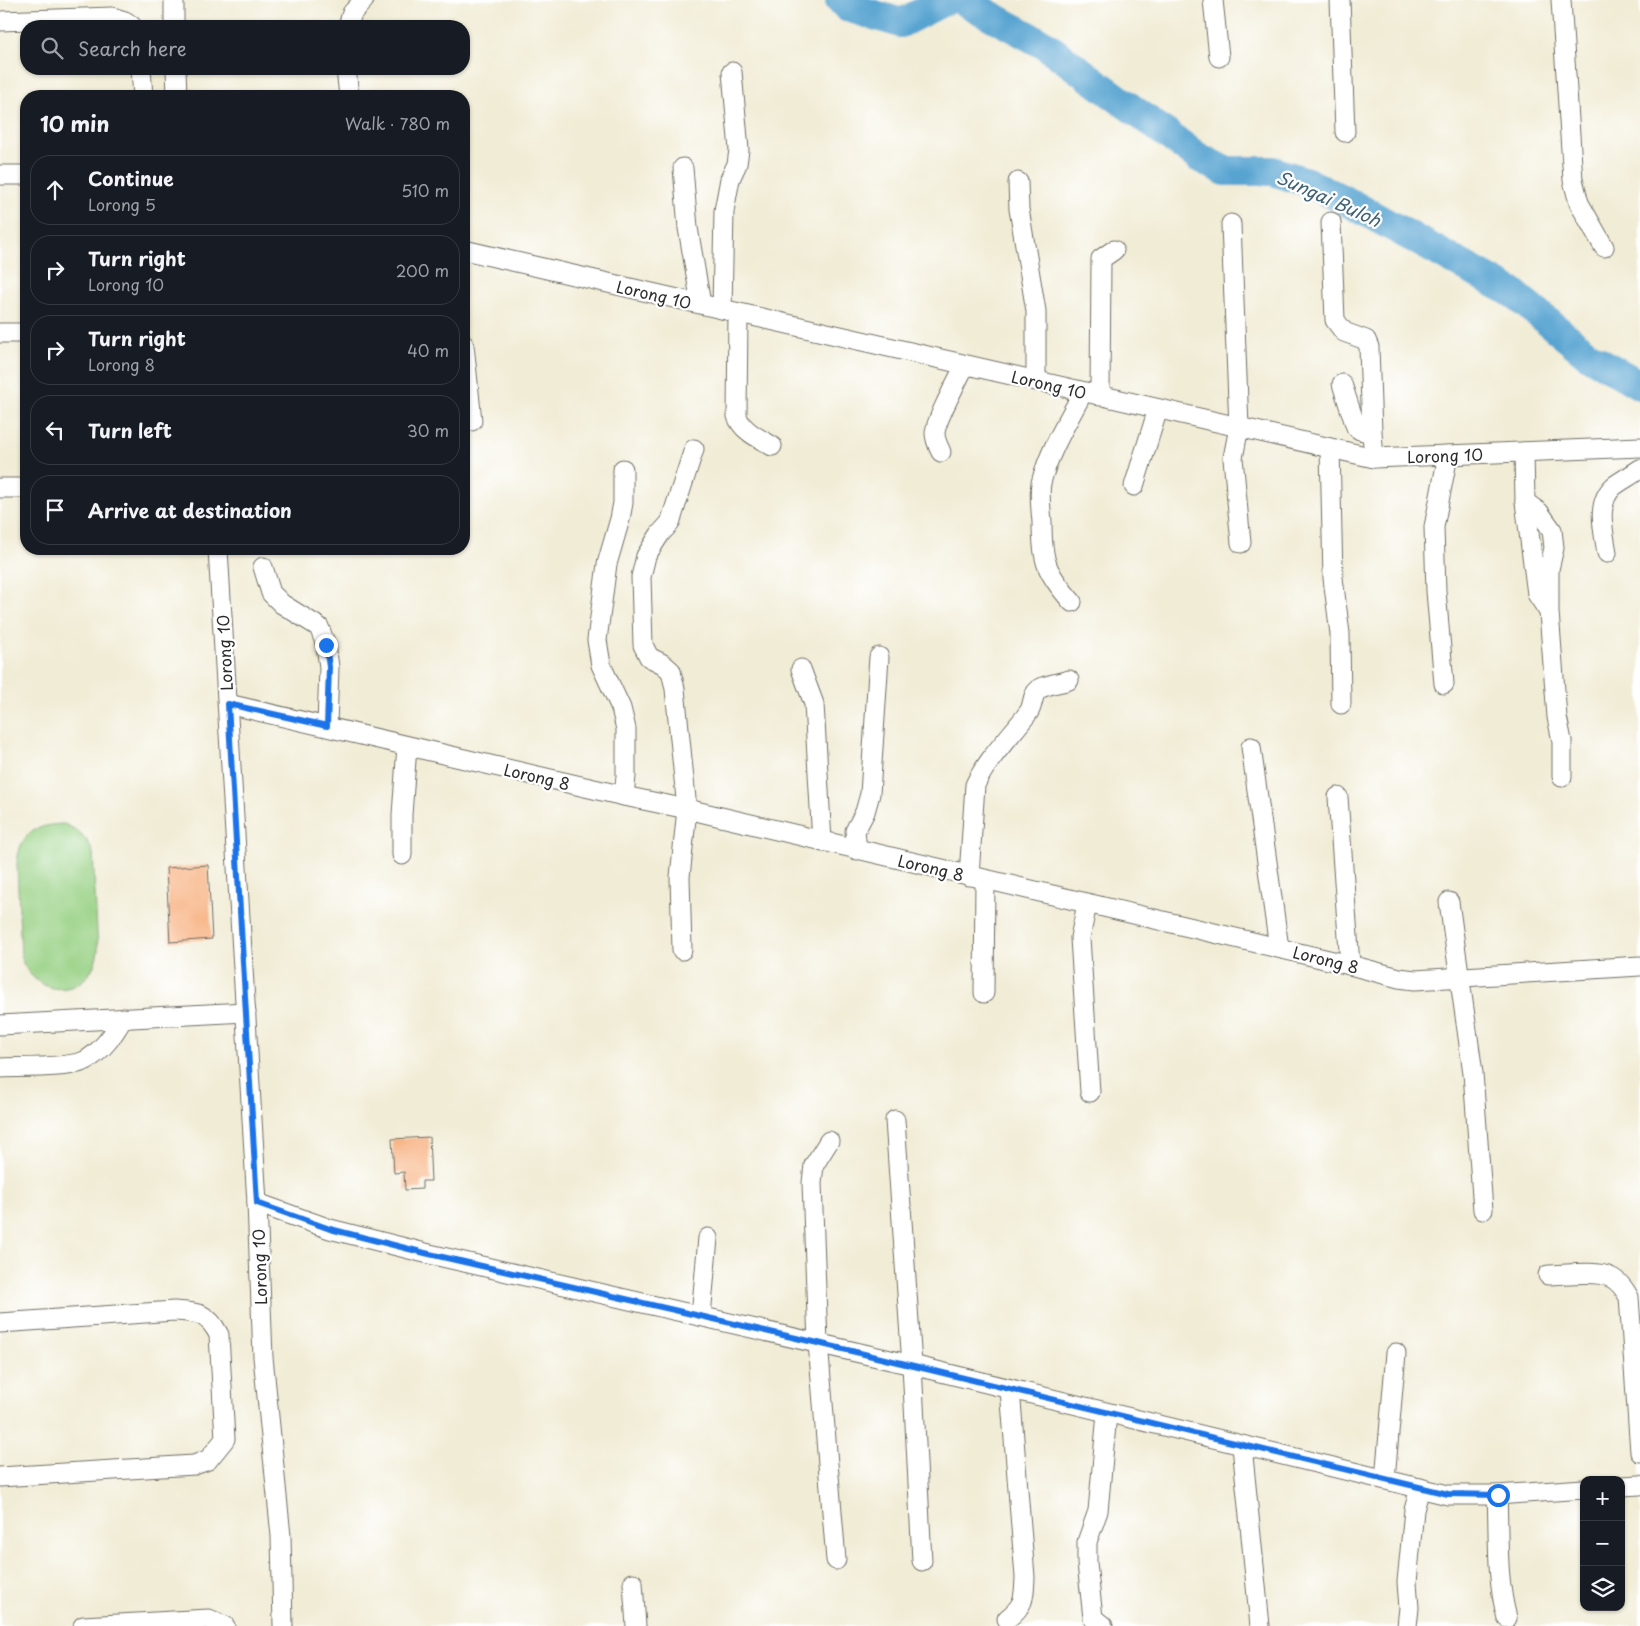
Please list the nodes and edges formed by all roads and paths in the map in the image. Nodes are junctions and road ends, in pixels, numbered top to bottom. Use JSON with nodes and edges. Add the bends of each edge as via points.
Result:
{"nodes":[{"id":1,"x":174,"y":0,"type":"edge"},
{"id":2,"x":364,"y":0,"type":"edge"},
{"id":3,"x":1213,"y":0,"type":"edge"},
{"id":4,"x":1340,"y":0,"type":"edge"},
{"id":5,"x":1561,"y":0,"type":"edge"},
{"id":6,"x":20,"y":20,"type":"edge"},
{"id":7,"x":28,"y":20,"type":"edge"},
{"id":8,"x":119,"y":20,"type":"edge"},
{"id":9,"x":174,"y":20,"type":"edge"},
{"id":10,"x":350,"y":20,"type":"edge"},
{"id":11,"x":0,"y":21,"type":"edge"},
{"id":12,"x":1219,"y":57,"type":"dead end"},
{"id":13,"x":732,"y":72,"type":"dead end"},
{"id":14,"x":141,"y":75,"type":"edge"},
{"id":15,"x":176,"y":75,"type":"edge"},
{"id":16,"x":346,"y":75,"type":"edge"},
{"id":17,"x":142,"y":90,"type":"edge"},
{"id":18,"x":178,"y":90,"type":"edge"},
{"id":19,"x":348,"y":90,"type":"edge"},
{"id":20,"x":1345,"y":132,"type":"dead end"},
{"id":21,"x":683,"y":168,"type":"dead end"},
{"id":22,"x":0,"y":175,"type":"edge"},
{"id":23,"x":20,"y":175,"type":"edge"},
{"id":24,"x":1018,"y":182,"type":"dead end"},
{"id":25,"x":1331,"y":222,"type":"dead end"},
{"id":26,"x":1231,"y":224,"type":"dead end"},
{"id":27,"x":1604,"y":247,"type":"dead end"},
{"id":28,"x":1114,"y":250,"type":"dead end"},
{"id":29,"x":470,"y":251,"type":"edge"},
{"id":30,"x":702,"y":304,"type":"junction"},
{"id":31,"x":730,"y":311,"type":"junction"},
{"id":32,"x":0,"y":333,"type":"edge"},
{"id":33,"x":20,"y":333,"type":"edge"},
{"id":34,"x":965,"y":365,"type":"junction"},
{"id":35,"x":1036,"y":381,"type":"junction"},
{"id":36,"x":1342,"y":384,"type":"dead end"},
{"id":37,"x":1091,"y":394,"type":"junction"},
{"id":38,"x":470,"y":402,"type":"edge"},
{"id":39,"x":1158,"y":409,"type":"junction"},
{"id":40,"x":472,"y":421,"type":"dead end"},
{"id":41,"x":1239,"y":427,"type":"junction"},
{"id":42,"x":1372,"y":433,"type":"junction"},
{"id":43,"x":772,"y":446,"type":"dead end"},
{"id":44,"x":1330,"y":448,"type":"junction"},
{"id":45,"x":1640,"y":448,"type":"edge"},
{"id":46,"x":694,"y":449,"type":"dead end"},
{"id":47,"x":941,"y":452,"type":"dead end"},
{"id":48,"x":1524,"y":452,"type":"junction"},
{"id":49,"x":1448,"y":455,"type":"junction"},
{"id":50,"x":1374,"y":458,"type":"junction"},
{"id":51,"x":623,"y":469,"type":"dead end"},
{"id":52,"x":1640,"y":469,"type":"edge"},
{"id":53,"x":1134,"y":486,"type":"dead end"},
{"id":54,"x":0,"y":488,"type":"edge"},
{"id":55,"x":20,"y":488,"type":"edge"},
{"id":56,"x":1241,"y":543,"type":"dead end"},
{"id":57,"x":1607,"y":553,"type":"dead end"},
{"id":58,"x":218,"y":555,"type":"edge"},
{"id":59,"x":263,"y":566,"type":"dead end"},
{"id":60,"x":1072,"y":602,"type":"dead end"},
{"id":61,"x":879,"y":657,"type":"dead end"},
{"id":62,"x":801,"y":669,"type":"dead end"},
{"id":63,"x":1069,"y":680,"type":"dead end"},
{"id":64,"x":1444,"y":684,"type":"dead end"},
{"id":65,"x":228,"y":704,"type":"junction"},
{"id":66,"x":1341,"y":704,"type":"dead end"},
{"id":67,"x":327,"y":726,"type":"junction"},
{"id":68,"x":407,"y":746,"type":"junction"},
{"id":69,"x":1251,"y":747,"type":"dead end"},
{"id":70,"x":1562,"y":777,"type":"dead end"},
{"id":71,"x":624,"y":796,"type":"junction"},
{"id":72,"x":1338,"y":797,"type":"dead end"},
{"id":73,"x":687,"y":809,"type":"junction"},
{"id":74,"x":822,"y":842,"type":"junction"},
{"id":75,"x":857,"y":850,"type":"junction"},
{"id":76,"x":402,"y":855,"type":"dead end"},
{"id":77,"x":977,"y":878,"type":"junction"},
{"id":78,"x":1450,"y":902,"type":"dead end"},
{"id":79,"x":1087,"y":904,"type":"junction"},
{"id":80,"x":1279,"y":948,"type":"junction"},
{"id":81,"x":682,"y":950,"type":"dead end"},
{"id":82,"x":1350,"y":965,"type":"junction"},
{"id":83,"x":1640,"y":966,"type":"edge"},
{"id":84,"x":1460,"y":977,"type":"junction"},
{"id":85,"x":984,"y":993,"type":"dead end"},
{"id":86,"x":246,"y":1012,"type":"junction"},
{"id":87,"x":123,"y":1018,"type":"junction"},
{"id":88,"x":0,"y":1025,"type":"edge"},
{"id":89,"x":0,"y":1068,"type":"edge"},
{"id":90,"x":1090,"y":1092,"type":"dead end"},
{"id":91,"x":895,"y":1120,"type":"dead end"},
{"id":92,"x":829,"y":1141,"type":"dead end"},
{"id":93,"x":257,"y":1203,"type":"junction"},
{"id":94,"x":1483,"y":1210,"type":"dead end"},
{"id":95,"x":708,"y":1238,"type":"dead end"},
{"id":96,"x":1548,"y":1275,"type":"dead end"},
{"id":97,"x":701,"y":1316,"type":"junction"},
{"id":98,"x":0,"y":1323,"type":"edge"},
{"id":99,"x":818,"y":1343,"type":"junction"},
{"id":100,"x":1396,"y":1353,"type":"dead end"},
{"id":101,"x":912,"y":1365,"type":"junction"},
{"id":102,"x":1010,"y":1389,"type":"junction"},
{"id":103,"x":1107,"y":1414,"type":"junction"},
{"id":104,"x":1242,"y":1446,"type":"junction"},
{"id":105,"x":1640,"y":1452,"type":"edge"},
{"id":106,"x":0,"y":1477,"type":"edge"},
{"id":107,"x":1385,"y":1479,"type":"junction"},
{"id":108,"x":1640,"y":1485,"type":"edge"},
{"id":109,"x":1625,"y":1486,"type":"edge"},
{"id":110,"x":1420,"y":1488,"type":"junction"},
{"id":111,"x":1580,"y":1489,"type":"edge"},
{"id":112,"x":1498,"y":1495,"type":"junction"},
{"id":113,"x":836,"y":1560,"type":"dead end"},
{"id":114,"x":922,"y":1560,"type":"dead end"},
{"id":115,"x":633,"y":1583,"type":"dead end"},
{"id":116,"x":1508,"y":1618,"type":"dead end"},
{"id":117,"x":1007,"y":1619,"type":"dead end"},
{"id":118,"x":224,"y":1625,"type":"edge"},
{"id":119,"x":82,"y":1626,"type":"edge"},
{"id":120,"x":284,"y":1626,"type":"edge"},
{"id":121,"x":636,"y":1626,"type":"edge"},
{"id":122,"x":1103,"y":1626,"type":"edge"},
{"id":123,"x":1260,"y":1626,"type":"edge"},
{"id":124,"x":1406,"y":1626,"type":"edge"}],
"edges":[{"from":1,"to":9,"type":"street"},
{"from":2,"to":10,"type":"street"},
{"from":3,"to":12,"type":"street"},
{"from":4,"to":20,"type":"street"},
{"from":5,"to":27,"type":"street","via":[[1573,180],[1579,204]]},
{"from":6,"to":11,"type":"street"},
{"from":7,"to":8,"type":"street","via":[[112,17]]},
{"from":13,"to":31,"type":"street","via":[[739,150],[724,211]]},
{"from":14,"to":17,"type":"street"},
{"from":15,"to":18,"type":"street"},
{"from":16,"to":19,"type":"street"},
{"from":21,"to":30,"type":"street","via":[[688,228]]},
{"from":22,"to":23,"type":"street"},
{"from":24,"to":35,"type":"street","via":[[1019,209],[1036,311]]},
{"from":25,"to":42,"type":"street","via":[[1334,313],[1344,332],[1366,340],[1369,346]]},
{"from":26,"to":41,"type":"street"},
{"from":28,"to":37,"type":"street","via":[[1101,259]]},
{"from":29,"to":30,"type":"street","name":"Lorong 10"},
{"from":30,"to":31,"type":"street","name":"Lorong 10"},
{"from":31,"to":34,"type":"street","name":"Lorong 10"},
{"from":31,"to":43,"type":"street","via":[[737,416],[754,436]]},
{"from":32,"to":33,"type":"street"},
{"from":34,"to":35,"type":"street","name":"Lorong 10"},
{"from":34,"to":47,"type":"street","via":[[935,432]]},
{"from":35,"to":37,"type":"street","name":"Lorong 10"},
{"from":36,"to":42,"type":"street","via":[[1356,427]]},
{"from":37,"to":39,"type":"street","name":"Lorong 10"},
{"from":37,"to":60,"type":"street","via":[[1060,434],[1041,485],[1042,550],[1054,582]]},
{"from":38,"to":40,"type":"street"},
{"from":39,"to":41,"type":"street","name":"Lorong 10"},
{"from":39,"to":53,"type":"street"},
{"from":41,"to":44,"type":"street","name":"Lorong 10"},
{"from":41,"to":56,"type":"street","via":[[1233,458]]},
{"from":42,"to":50,"type":"street"},
{"from":44,"to":50,"type":"street","name":"Lorong 10"},
{"from":44,"to":66,"type":"street","via":[[1333,578],[1340,634]]},
{"from":45,"to":48,"type":"street","name":"Lorong 10"},
{"from":46,"to":73,"type":"street","via":[[670,523],[646,556],[641,577],[643,644],[650,657],[671,671],[675,689]]},
{"from":48,"to":49,"type":"street","name":"Lorong 10"},
{"from":48,"to":70,"type":"street","via":[[1525,502],[1539,512],[1552,530],[1554,548],[1549,569],[1549,612],[1557,717],[1562,732]]},
{"from":49,"to":50,"type":"street","name":"Lorong 10"},
{"from":49,"to":64,"type":"street","via":[[1434,527]]},
{"from":51,"to":71,"type":"street","via":[[623,502],[607,564],[597,640],[602,665],[621,708],[626,729]]},
{"from":52,"to":57,"type":"street","via":[[1614,486],[1604,501]]},
{"from":54,"to":55,"type":"street"},
{"from":58,"to":65,"type":"street","name":"Lorong 10"},
{"from":59,"to":67,"type":"street","via":[[271,593],[282,604],[319,627],[329,667]]},
{"from":61,"to":75,"type":"street","via":[[870,794],[856,831]]},
{"from":62,"to":74,"type":"street","via":[[814,704]]},
{"from":63,"to":77,"type":"street","via":[[1035,693],[1030,711],[982,771],[975,785]]},
{"from":65,"to":67,"type":"street","name":"Lorong 8"},
{"from":65,"to":86,"type":"street","name":"Lorong 10"},
{"from":67,"to":68,"type":"street","name":"Lorong 8"},
{"from":68,"to":71,"type":"street","name":"Lorong 8"},
{"from":68,"to":76,"type":"street"},
{"from":69,"to":80,"type":"street"},
{"from":71,"to":73,"type":"street","name":"Lorong 8"},
{"from":72,"to":82,"type":"street"},
{"from":73,"to":74,"type":"street","name":"Lorong 8"},
{"from":73,"to":81,"type":"street","via":[[680,877]]},
{"from":74,"to":75,"type":"street","name":"Lorong 8"},
{"from":75,"to":77,"type":"street","name":"Lorong 8"},
{"from":77,"to":79,"type":"street","name":"Lorong 8"},
{"from":77,"to":85,"type":"street"},
{"from":78,"to":84,"type":"street"},
{"from":79,"to":80,"type":"street","name":"Lorong 8"},
{"from":79,"to":90,"type":"street","via":[[1080,938]]},
{"from":80,"to":82,"type":"street","name":"Lorong 8"},
{"from":82,"to":84,"type":"street","name":"Lorong 8","via":[[1415,980]]},
{"from":83,"to":84,"type":"street","name":"Lorong 8"},
{"from":84,"to":94,"type":"street","via":[[1473,1073]]},
{"from":86,"to":87,"type":"street"},
{"from":86,"to":93,"type":"street","name":"Lorong 10"},
{"from":87,"to":88,"type":"street"},
{"from":87,"to":89,"type":"street","via":[[110,1041],[87,1060],[71,1064]]},
{"from":91,"to":101,"type":"street"},
{"from":92,"to":99,"type":"street","via":[[814,1165],[812,1183]]},
{"from":93,"to":97,"type":"street","via":[[330,1229]]},
{"from":93,"to":120,"type":"street","name":"Lorong 10","via":[[263,1357],[281,1536]]},
{"from":95,"to":97,"type":"street"},
{"from":96,"to":105,"type":"street","via":[[1600,1274],[1610,1277],[1629,1297]]},
{"from":97,"to":99,"type":"street"},
{"from":98,"to":106,"type":"street","via":[[174,1312],[202,1315],[212,1322],[219,1335],[225,1439],[208,1460],[194,1465]]},
{"from":99,"to":101,"type":"street"},
{"from":99,"to":113,"type":"street"},
{"from":100,"to":107,"type":"street"},
{"from":101,"to":102,"type":"street"},
{"from":101,"to":114,"type":"street"},
{"from":102,"to":103,"type":"street"},
{"from":102,"to":117,"type":"street","via":[[1025,1577],[1024,1597],[1018,1610]]},
{"from":103,"to":104,"type":"street"},
{"from":103,"to":122,"type":"street","via":[[1098,1512],[1086,1542],[1093,1618]]},
{"from":104,"to":107,"type":"street"},
{"from":104,"to":123,"type":"street"},
{"from":107,"to":110,"type":"street"},
{"from":108,"to":109,"type":"street"},
{"from":110,"to":112,"type":"street","via":[[1448,1494]]},
{"from":110,"to":124,"type":"street","via":[[1414,1510]]},
{"from":111,"to":112,"type":"street"},
{"from":112,"to":116,"type":"street","via":[[1498,1566],[1501,1596]]},
{"from":115,"to":121,"type":"street"},
{"from":118,"to":119,"type":"street","via":[[209,1618]]}]}
